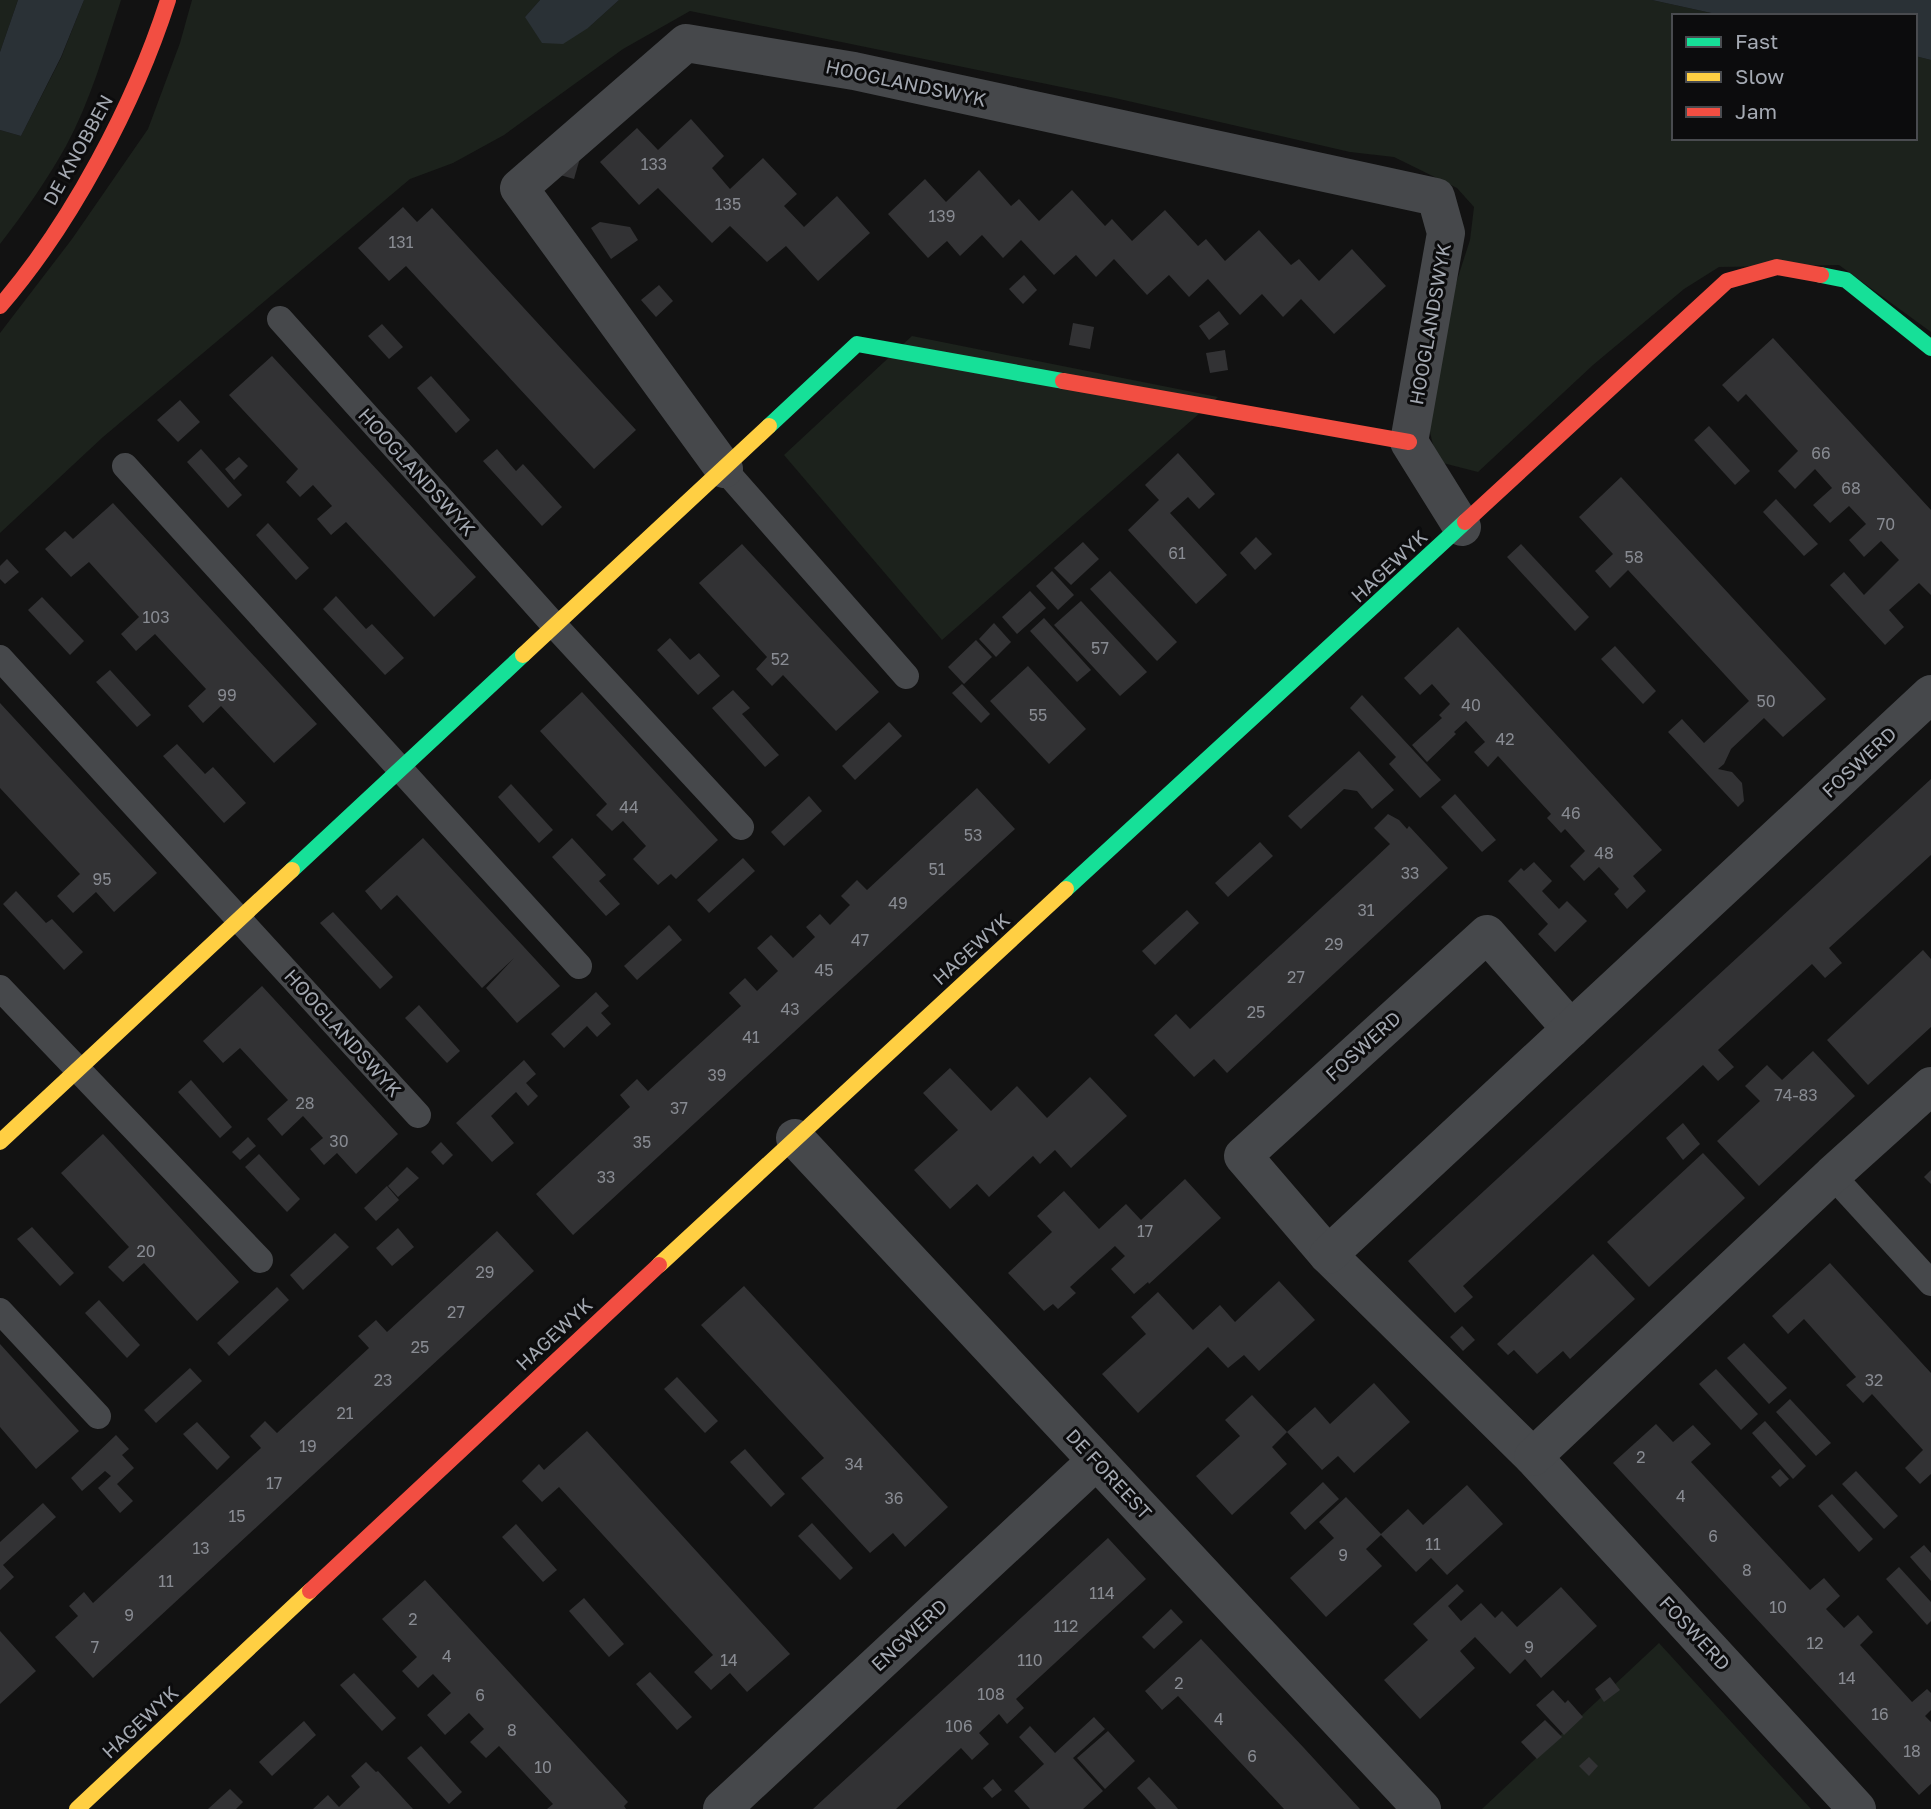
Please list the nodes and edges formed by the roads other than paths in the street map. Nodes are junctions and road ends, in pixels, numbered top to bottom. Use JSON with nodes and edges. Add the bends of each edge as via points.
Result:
{"nodes":[{"id":1,"x":168,"y":0,"type":"edge"},
{"id":2,"x":0,"y":306,"type":"edge"},
{"id":3,"x":280,"y":319,"type":"dead end"},
{"id":4,"x":1931,"y":348,"type":"edge"},
{"id":5,"x":1409,"y":442,"type":"junction"},
{"id":6,"x":125,"y":466,"type":"dead end"},
{"id":7,"x":724,"y":469,"type":"junction"},
{"id":8,"x":1462,"y":527,"type":"junction"},
{"id":9,"x":555,"y":626,"type":"junction"},
{"id":10,"x":0,"y":658,"type":"edge"},
{"id":11,"x":906,"y":676,"type":"dead end"},
{"id":12,"x":1931,"y":694,"type":"edge"},
{"id":13,"x":400,"y":770,"type":"junction"},
{"id":14,"x":741,"y":827,"type":"dead end"},
{"id":15,"x":240,"y":920,"type":"junction"},
{"id":16,"x":579,"y":966,"type":"dead end"},
{"id":17,"x":0,"y":988,"type":"edge"},
{"id":18,"x":1570,"y":1029,"type":"junction"},
{"id":19,"x":78,"y":1070,"type":"junction"},
{"id":20,"x":1931,"y":1086,"type":"edge"},
{"id":21,"x":418,"y":1115,"type":"dead end"},
{"id":22,"x":795,"y":1138,"type":"junction"},
{"id":23,"x":0,"y":1142,"type":"edge"},
{"id":24,"x":1832,"y":1175,"type":"junction"},
{"id":25,"x":1328,"y":1255,"type":"junction"},
{"id":26,"x":260,"y":1260,"type":"dead end"},
{"id":27,"x":1931,"y":1283,"type":"edge"},
{"id":28,"x":0,"y":1311,"type":"edge"},
{"id":29,"x":98,"y":1416,"type":"dead end"},
{"id":30,"x":1533,"y":1457,"type":"junction"},
{"id":31,"x":1096,"y":1461,"type":"junction"},
{"id":32,"x":77,"y":1809,"type":"edge"},
{"id":33,"x":722,"y":1809,"type":"edge"},
{"id":34,"x":1422,"y":1809,"type":"edge"},
{"id":35,"x":1857,"y":1809,"type":"edge"}],
"edges":[{"from":1,"to":2,"type":"street","name":"DE KNOBBEN","via":[[120,120],[68,212],[20,285]]},
{"from":3,"to":9,"type":"lane","name":"HOOGLANDSWYK"},
{"from":4,"to":8,"type":"street","name":"HAGEWYK","via":[[1846,280],[1777,267],[1727,281]]},
{"from":5,"to":7,"type":"street","via":[[857,344]]},
{"from":5,"to":7,"type":"street","name":"HOOGLANDSWYK","via":[[1446,233],[1436,197],[855,71],[686,43],[519,188]]},
{"from":5,"to":8,"type":"street"},
{"from":6,"to":13,"type":"lane"},
{"from":7,"to":9,"type":"street"},
{"from":7,"to":11,"type":"lane","name":"HOOGLANDSWYK"},
{"from":8,"to":22,"type":"street","name":"HAGEWYK"},
{"from":9,"to":13,"type":"street"},
{"from":9,"to":14,"type":"lane","name":"HOOGLANDSWYK"},
{"from":10,"to":15,"type":"lane","name":"HOOGLANDSWYK"},
{"from":12,"to":18,"type":"street","name":"FOSWERD"},
{"from":13,"to":15,"type":"street"},
{"from":13,"to":16,"type":"lane"},
{"from":15,"to":19,"type":"street"},
{"from":15,"to":21,"type":"lane","name":"HOOGLANDSWYK"},
{"from":17,"to":19,"type":"lane"},
{"from":18,"to":25,"type":"street","name":"FOSWERD"},
{"from":18,"to":25,"type":"street","name":"FOSWERD","via":[[1487,934],[1243,1156]]},
{"from":19,"to":23,"type":"street"},
{"from":19,"to":26,"type":"lane"},
{"from":20,"to":24,"type":"street"},
{"from":22,"to":31,"type":"street","name":"DE FOREEST"},
{"from":22,"to":32,"type":"street","name":"HAGEWYK"},
{"from":24,"to":27,"type":"lane"},
{"from":24,"to":30,"type":"street"},
{"from":25,"to":30,"type":"street","name":"FOSWERD"},
{"from":28,"to":29,"type":"lane"},
{"from":30,"to":35,"type":"street","name":"FOSWERD"},
{"from":31,"to":33,"type":"street","name":"ENGWERD"},
{"from":31,"to":34,"type":"street","name":"DE FOREEST"}]}
